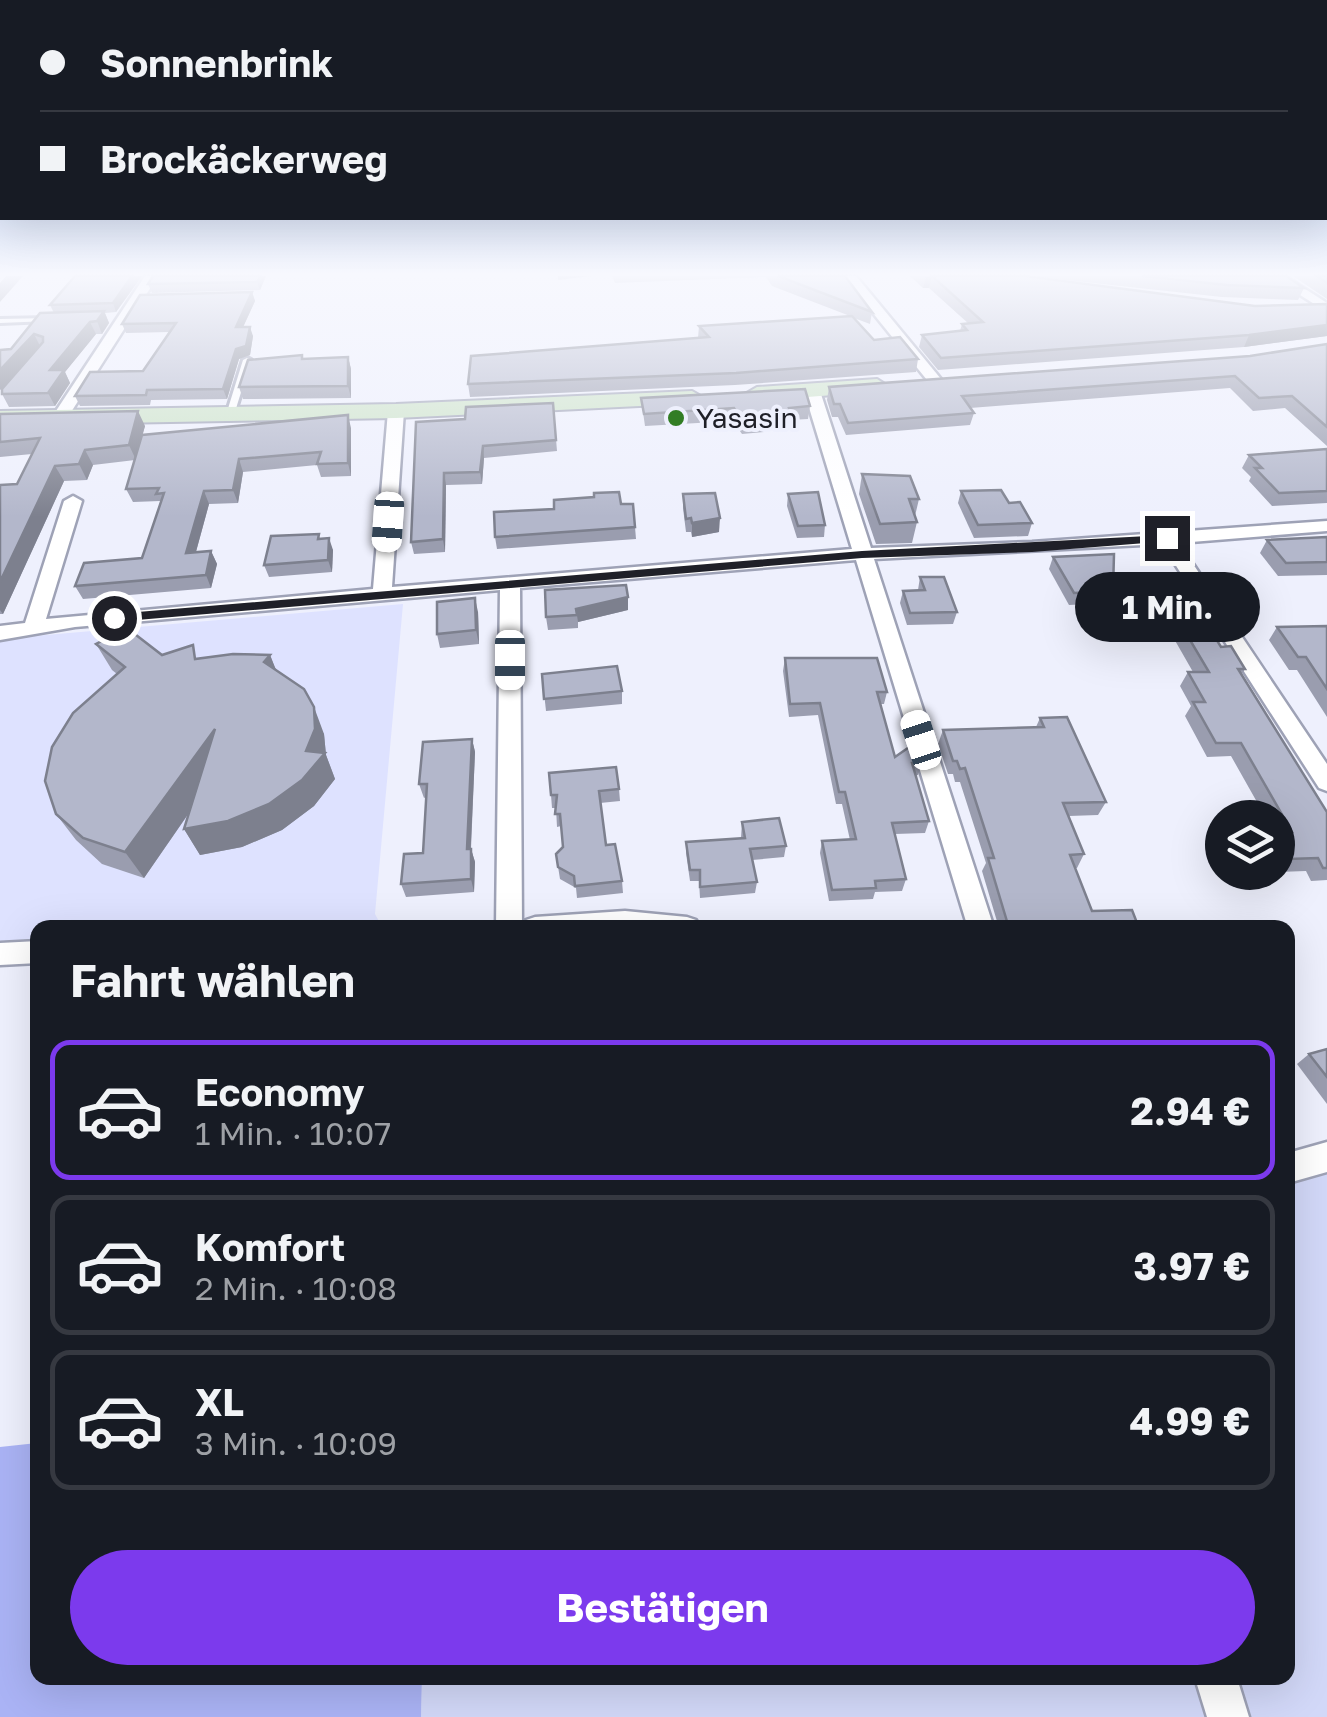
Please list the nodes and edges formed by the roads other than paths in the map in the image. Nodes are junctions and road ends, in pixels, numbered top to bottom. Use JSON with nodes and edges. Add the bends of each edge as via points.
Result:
{"nodes":[{"id":1,"x":100,"y":356,"type":"edge"},
{"id":2,"x":922,"y":356,"type":"edge"},
{"id":3,"x":247,"y":360,"type":"edge"},
{"id":4,"x":945,"y":381,"type":"joint"},
{"id":5,"x":812,"y":391,"type":"junction"},
{"id":6,"x":396,"y":411,"type":"junction"},
{"id":7,"x":230,"y":414,"type":"junction"},
{"id":8,"x":60,"y":417,"type":"junction"},
{"id":9,"x":0,"y":418,"type":"edge"},
{"id":10,"x":73,"y":502,"type":"dead end"},
{"id":11,"x":1327,"y":526,"type":"edge"},
{"id":12,"x":1167,"y":538,"type":"junction"},
{"id":13,"x":862,"y":554,"type":"junction"},
{"id":14,"x":510,"y":583,"type":"junction"},
{"id":15,"x":382,"y":595,"type":"junction"},
{"id":16,"x":33,"y":630,"type":"junction"},
{"id":17,"x":0,"y":633,"type":"edge"},
{"id":18,"x":1327,"y":782,"type":"edge"},
{"id":19,"x":509,"y":920,"type":"edge"},
{"id":20,"x":978,"y":920,"type":"edge"},
{"id":21,"x":30,"y":952,"type":"edge"},
{"id":22,"x":0,"y":954,"type":"edge"},
{"id":23,"x":1327,"y":1157,"type":"edge"},
{"id":24,"x":1295,"y":1166,"type":"edge"},
{"id":25,"x":1218,"y":1685,"type":"edge"},
{"id":26,"x":1228,"y":1717,"type":"edge"}],
"edges":[{"from":1,"to":8,"type":"street"},
{"from":2,"to":4,"type":"street"},
{"from":3,"to":7,"type":"lane"},
{"from":4,"to":5,"type":"main road"},
{"from":5,"to":6,"type":"main road"},
{"from":5,"to":13,"type":"street"},
{"from":6,"to":7,"type":"main road"},
{"from":6,"to":15,"type":"street"},
{"from":7,"to":8,"type":"main road"},
{"from":8,"to":9,"type":"main road"},
{"from":10,"to":16,"type":"street"},
{"from":11,"to":12,"type":"street"},
{"from":12,"to":13,"type":"street"},
{"from":12,"to":18,"type":"street"},
{"from":13,"to":14,"type":"street"},
{"from":13,"to":20,"type":"street"},
{"from":14,"to":15,"type":"street"},
{"from":14,"to":19,"type":"street"},
{"from":15,"to":16,"type":"street"},
{"from":16,"to":17,"type":"street"},
{"from":21,"to":22,"type":"street"},
{"from":23,"to":24,"type":"street"},
{"from":25,"to":26,"type":"street"}]}
